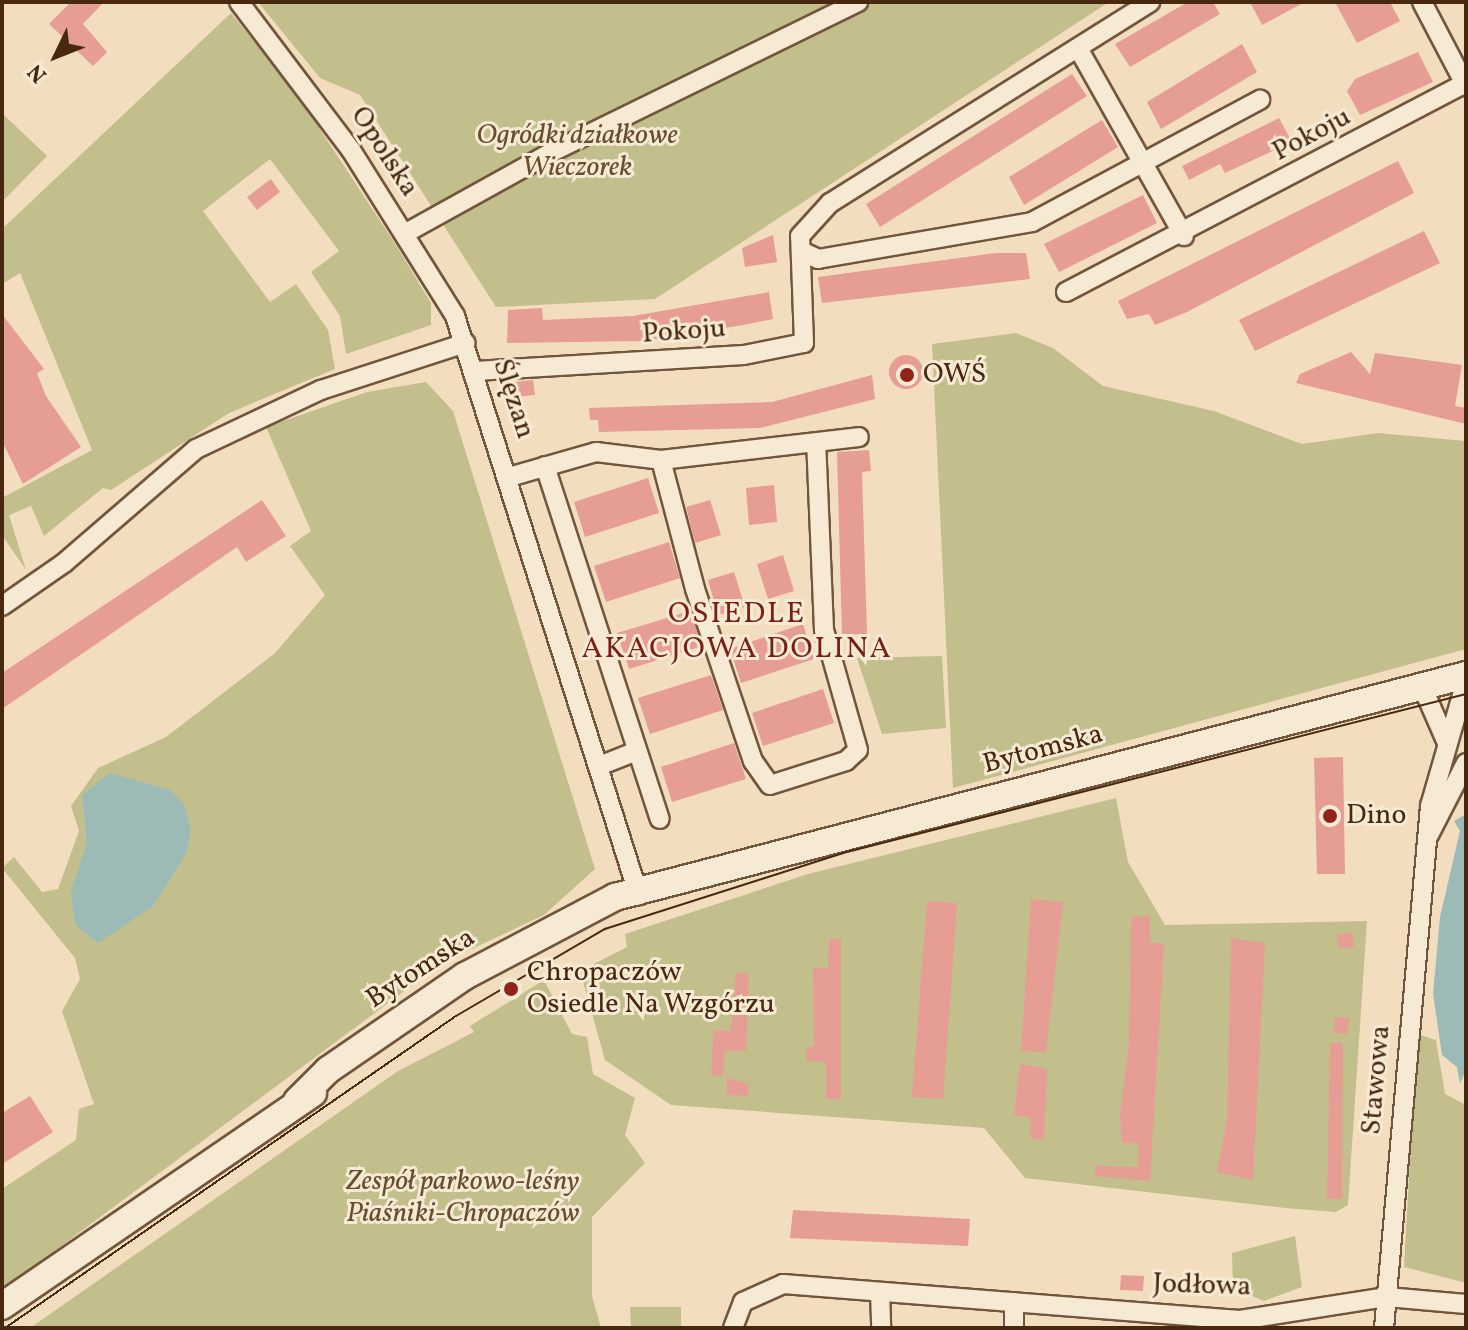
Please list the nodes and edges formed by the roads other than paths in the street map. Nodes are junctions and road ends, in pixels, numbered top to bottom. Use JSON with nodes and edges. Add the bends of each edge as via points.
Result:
{"nodes":[{"id":1,"x":239,"y":2,"type":"edge"},
{"id":2,"x":858,"y":2,"type":"edge"},
{"id":3,"x":1150,"y":2,"type":"edge"},
{"id":4,"x":1422,"y":2,"type":"edge"},
{"id":5,"x":1078,"y":48,"type":"junction"},
{"id":6,"x":1466,"y":85,"type":"edge"},
{"id":7,"x":1260,"y":100,"type":"dead end"},
{"id":8,"x":1141,"y":159,"type":"junction"},
{"id":9,"x":404,"y":234,"type":"junction"},
{"id":10,"x":1184,"y":236,"type":"junction"},
{"id":11,"x":801,"y":251,"type":"junction"},
{"id":12,"x":1066,"y":292,"type":"dead end"},
{"id":13,"x":466,"y":343,"type":"junction"},
{"id":14,"x":475,"y":371,"type":"junction"},
{"id":15,"x":859,"y":437,"type":"dead end"},
{"id":16,"x":816,"y":443,"type":"junction"},
{"id":17,"x":661,"y":460,"type":"junction"},
{"id":18,"x":545,"y":466,"type":"junction"},
{"id":19,"x":509,"y":477,"type":"junction"},
{"id":20,"x":2,"y":606,"type":"edge"},
{"id":21,"x":1466,"y":678,"type":"edge"},
{"id":22,"x":1422,"y":686,"type":"junction"},
{"id":23,"x":1446,"y":741,"type":"junction"},
{"id":24,"x":637,"y":751,"type":"junction"},
{"id":25,"x":1466,"y":763,"type":"edge"},
{"id":26,"x":599,"y":766,"type":"junction"},
{"id":27,"x":660,"y":819,"type":"dead end"},
{"id":28,"x":1427,"y":838,"type":"junction"},
{"id":29,"x":639,"y":896,"type":"junction"},
{"id":30,"x":880,"y":1292,"type":"junction"},
{"id":31,"x":1387,"y":1297,"type":"junction"},
{"id":32,"x":1014,"y":1302,"type":"junction"},
{"id":33,"x":1466,"y":1304,"type":"edge"},
{"id":34,"x":2,"y":1306,"type":"edge"},
{"id":35,"x":733,"y":1328,"type":"edge"},
{"id":36,"x":881,"y":1328,"type":"edge"},
{"id":37,"x":1014,"y":1328,"type":"edge"},
{"id":38,"x":1384,"y":1328,"type":"edge"}],
"edges":[{"from":1,"to":9,"type":"street","name":"Opolska","via":[[289,61]]},
{"from":2,"to":9,"type":"street","via":[[552,152]]},
{"from":3,"to":5,"type":"street","name":"Pokoju"},
{"from":4,"to":6,"type":"street"},
{"from":5,"to":8,"type":"street"},
{"from":5,"to":11,"type":"street","name":"Pokoju","via":[[830,203],[800,236]]},
{"from":6,"to":10,"type":"street","name":"Pokoju"},
{"from":7,"to":8,"type":"street","name":"Pokoju"},
{"from":8,"to":10,"type":"street"},
{"from":8,"to":11,"type":"street","name":"Pokoju","via":[[1032,222],[997,232],[818,259]]},
{"from":9,"to":13,"type":"street","name":"Opolska"},
{"from":10,"to":12,"type":"street","name":"Pokoju"},
{"from":11,"to":14,"type":"street","name":"Pokoju","via":[[804,343],[798,346]]},
{"from":13,"to":14,"type":"street","name":"Ślęzan"},
{"from":13,"to":20,"type":"street","name":"Ślęzan","via":[[333,385],[196,449],[64,563]]},
{"from":14,"to":19,"type":"street","name":"Ślęzan"},
{"from":15,"to":16,"type":"street"},
{"from":16,"to":17,"type":"street"},
{"from":16,"to":17,"type":"street","via":[[824,630],[858,750],[846,761],[770,785],[753,761],[695,589]]},
{"from":17,"to":18,"type":"street","via":[[596,452]]},
{"from":18,"to":19,"type":"street"},
{"from":18,"to":24,"type":"street"},
{"from":19,"to":26,"type":"street","name":"Ślęzan"},
{"from":21,"to":22,"type":"main road","name":"Bytomska"},
{"from":21,"to":23,"type":"street","name":"Stawowa"},
{"from":22,"to":23,"type":"street"},
{"from":22,"to":29,"type":"main road","name":"Bytomska"},
{"from":23,"to":28,"type":"street","name":"Stawowa"},
{"from":24,"to":26,"type":"street"},
{"from":24,"to":27,"type":"street"},
{"from":25,"to":28,"type":"street"},
{"from":26,"to":29,"type":"street","name":"Ślęzan"},
{"from":28,"to":31,"type":"street","name":"Stawowa"},
{"from":29,"to":34,"type":"main road","name":"Bytomska","via":[[584,911],[465,976],[328,1070],[297,1101]]},
{"from":30,"to":32,"type":"street","name":"Jodłowa"},
{"from":30,"to":35,"type":"street","name":"Jodłowa","via":[[769,1286],[743,1302]]},
{"from":30,"to":36,"type":"street"},
{"from":31,"to":32,"type":"street","name":"Jodłowa","via":[[1240,1320]]},
{"from":31,"to":33,"type":"street","name":"Jodłowa"},
{"from":31,"to":38,"type":"street","name":"Stawowa"},
{"from":32,"to":37,"type":"street"}]}
